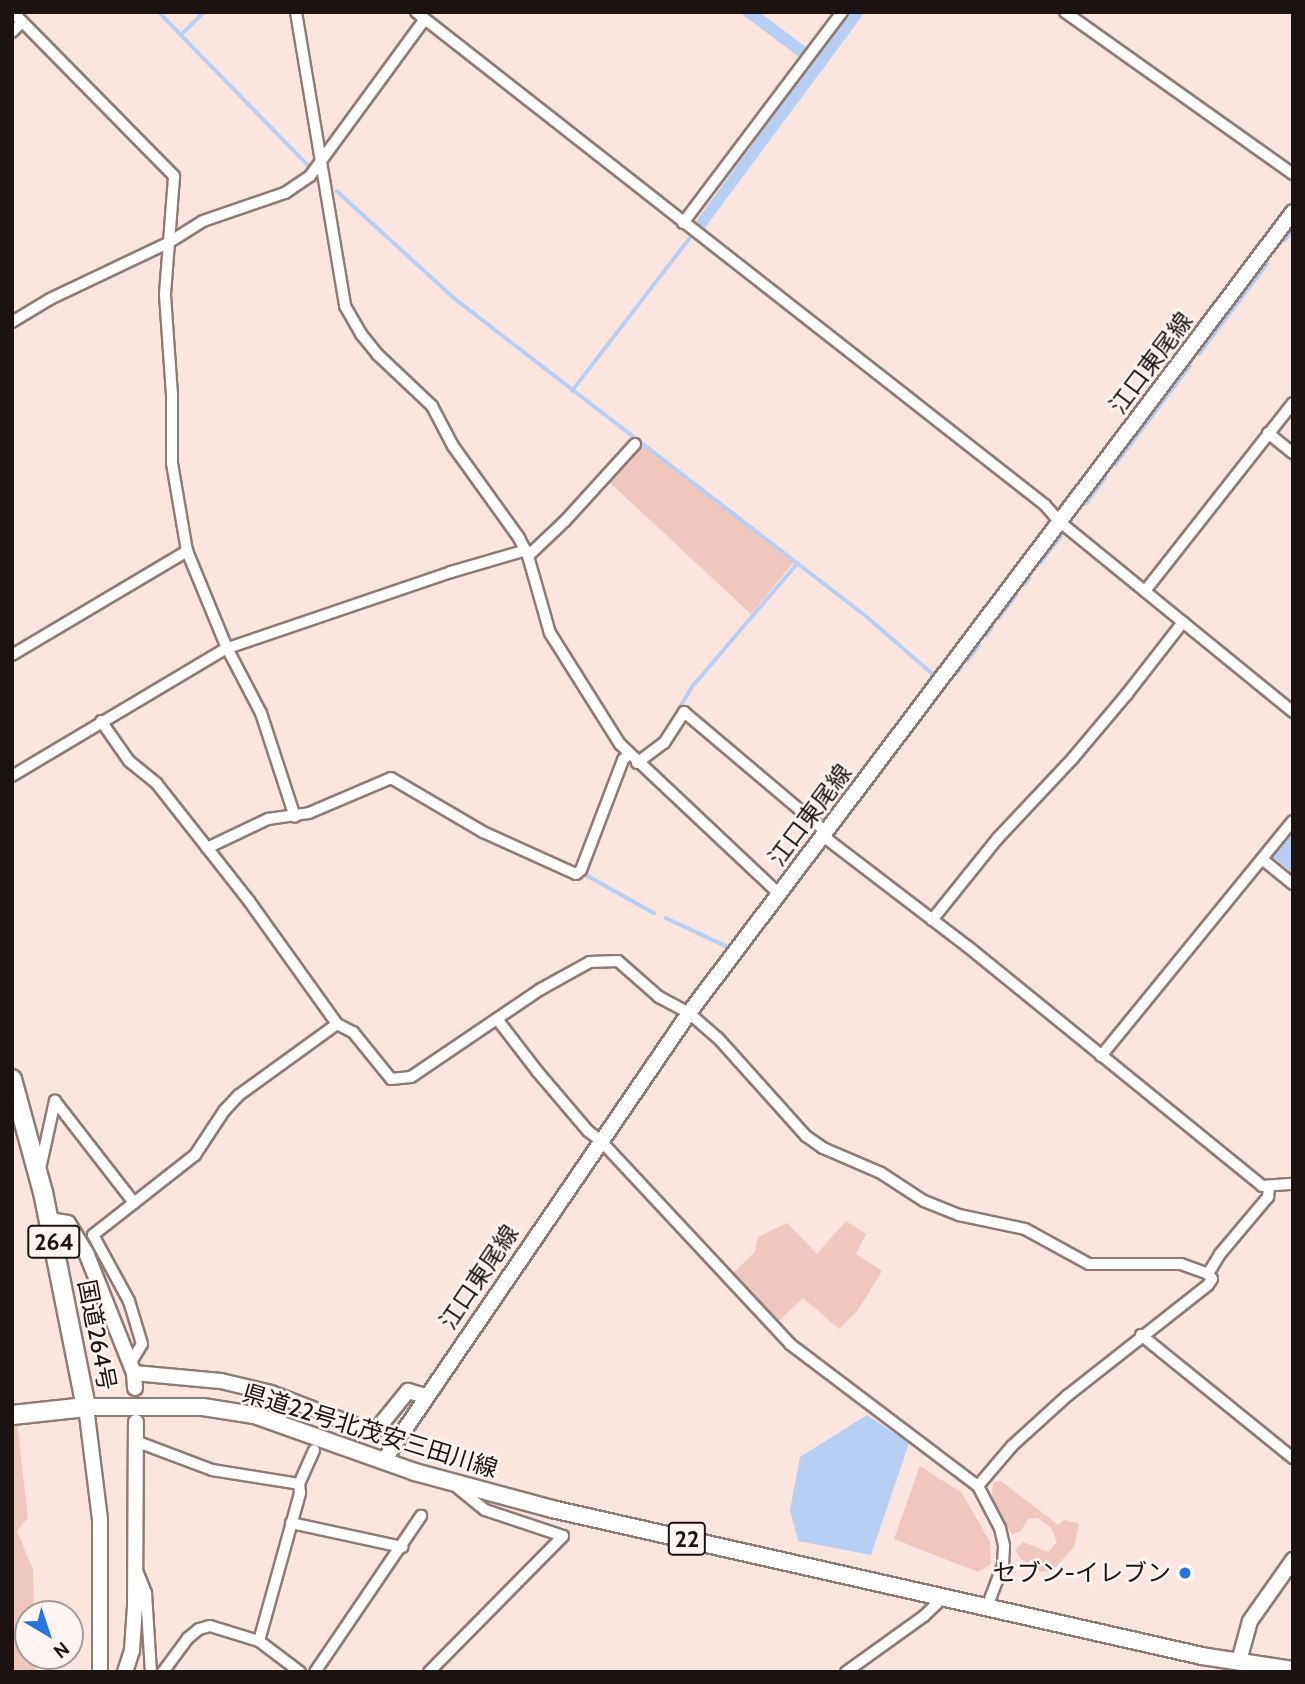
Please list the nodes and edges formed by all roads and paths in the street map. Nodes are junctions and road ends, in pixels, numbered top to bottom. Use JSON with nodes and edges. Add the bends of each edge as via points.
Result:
{"nodes":[{"id":1,"x":13,"y":12,"type":"edge"},
{"id":2,"x":296,"y":12,"type":"edge"},
{"id":3,"x":416,"y":12,"type":"edge"},
{"id":4,"x":842,"y":12,"type":"edge"},
{"id":5,"x":1065,"y":12,"type":"edge"},
{"id":6,"x":424,"y":20,"type":"junction"},
{"id":7,"x":22,"y":22,"type":"junction"},
{"id":8,"x":12,"y":32,"type":"edge"},
{"id":9,"x":321,"y":164,"type":"junction"},
{"id":10,"x":1293,"y":174,"type":"edge"},
{"id":11,"x":1293,"y":212,"type":"edge"},
{"id":12,"x":683,"y":223,"type":"junction"},
{"id":13,"x":168,"y":243,"type":"junction"},
{"id":14,"x":12,"y":322,"type":"edge"},
{"id":15,"x":1293,"y":403,"type":"edge"},
{"id":16,"x":1268,"y":433,"type":"junction"},
{"id":17,"x":635,"y":444,"type":"dead end"},
{"id":18,"x":1293,"y":453,"type":"edge"},
{"id":19,"x":1060,"y":522,"type":"junction"},
{"id":20,"x":187,"y":551,"type":"junction"},
{"id":21,"x":527,"y":553,"type":"junction"},
{"id":22,"x":1145,"y":591,"type":"junction"},
{"id":23,"x":1184,"y":622,"type":"junction"},
{"id":24,"x":227,"y":648,"type":"junction"},
{"id":25,"x":12,"y":655,"type":"edge"},
{"id":26,"x":1293,"y":712,"type":"edge"},
{"id":27,"x":101,"y":721,"type":"junction"},
{"id":28,"x":628,"y":754,"type":"junction"},
{"id":29,"x":638,"y":763,"type":"junction"},
{"id":30,"x":12,"y":776,"type":"edge"},
{"id":31,"x":295,"y":817,"type":"junction"},
{"id":32,"x":1293,"y":821,"type":"edge"},
{"id":33,"x":825,"y":834,"type":"junction"},
{"id":34,"x":207,"y":848,"type":"junction"},
{"id":35,"x":1262,"y":859,"type":"junction"},
{"id":36,"x":1293,"y":884,"type":"edge"},
{"id":37,"x":779,"y":894,"type":"junction"},
{"id":38,"x":932,"y":920,"type":"junction"},
{"id":39,"x":689,"y":1013,"type":"junction"},
{"id":40,"x":498,"y":1019,"type":"junction"},
{"id":41,"x":337,"y":1024,"type":"junction"},
{"id":42,"x":1101,"y":1056,"type":"junction"},
{"id":43,"x":12,"y":1079,"type":"edge"},
{"id":44,"x":600,"y":1140,"type":"junction"},
{"id":45,"x":38,"y":1175,"type":"junction"},
{"id":46,"x":1293,"y":1184,"type":"edge"},
{"id":47,"x":1269,"y":1187,"type":"junction"},
{"id":48,"x":134,"y":1203,"type":"junction"},
{"id":49,"x":49,"y":1220,"type":"junction"},
{"id":50,"x":1209,"y":1273,"type":"junction"},
{"id":51,"x":1141,"y":1335,"type":"junction"},
{"id":52,"x":133,"y":1375,"type":"junction"},
{"id":53,"x":426,"y":1396,"type":"junction"},
{"id":54,"x":86,"y":1407,"type":"junction"},
{"id":55,"x":21,"y":1414,"type":"edge"},
{"id":56,"x":136,"y":1422,"type":"dead end"},
{"id":57,"x":138,"y":1442,"type":"junction"},
{"id":58,"x":314,"y":1450,"type":"dead end"},
{"id":59,"x":1293,"y":1458,"type":"edge"},
{"id":60,"x":384,"y":1460,"type":"junction"},
{"id":61,"x":449,"y":1482,"type":"junction"},
{"id":62,"x":299,"y":1484,"type":"junction"},
{"id":63,"x":978,"y":1486,"type":"junction"},
{"id":64,"x":421,"y":1516,"type":"dead end"},
{"id":65,"x":291,"y":1523,"type":"junction"},
{"id":66,"x":402,"y":1547,"type":"junction"},
{"id":67,"x":1293,"y":1560,"type":"edge"},
{"id":68,"x":135,"y":1566,"type":"junction"},
{"id":69,"x":944,"y":1597,"type":"junction"},
{"id":70,"x":987,"y":1606,"type":"junction"},
{"id":71,"x":259,"y":1641,"type":"junction"},
{"id":72,"x":1239,"y":1661,"type":"junction"},
{"id":73,"x":288,"y":1669,"type":"edge"},
{"id":74,"x":1293,"y":1670,"type":"edge"},
{"id":75,"x":100,"y":1672,"type":"edge"},
{"id":76,"x":125,"y":1672,"type":"edge"},
{"id":77,"x":151,"y":1672,"type":"edge"},
{"id":78,"x":163,"y":1672,"type":"edge"},
{"id":79,"x":300,"y":1672,"type":"edge"},
{"id":80,"x":315,"y":1672,"type":"edge"},
{"id":81,"x":429,"y":1672,"type":"edge"},
{"id":82,"x":846,"y":1672,"type":"edge"}],
"edges":[{"from":1,"to":7,"type":"street"},
{"from":2,"to":9,"type":"street"},
{"from":3,"to":6,"type":"street"},
{"from":4,"to":12,"type":"street"},
{"from":5,"to":10,"type":"street"},
{"from":6,"to":9,"type":"street"},
{"from":6,"to":12,"type":"street"},
{"from":7,"to":8,"type":"street"},
{"from":7,"to":13,"type":"street","via":[[174,176]]},
{"from":9,"to":13,"type":"street","via":[[285,193],[203,221]]},
{"from":9,"to":21,"type":"street","via":[[345,306],[377,354],[432,406],[453,446]]},
{"from":11,"to":19,"type":"main road","name":"江口東尾線"},
{"from":12,"to":19,"type":"street","via":[[1045,505]]},
{"from":13,"to":14,"type":"street"},
{"from":13,"to":20,"type":"street","via":[[164,294],[172,463]]},
{"from":15,"to":16,"type":"street"},
{"from":16,"to":18,"type":"street"},
{"from":16,"to":22,"type":"street"},
{"from":17,"to":21,"type":"street","via":[[565,521]]},
{"from":19,"to":22,"type":"street"},
{"from":19,"to":33,"type":"main road","name":"江口東尾線"},
{"from":20,"to":24,"type":"street"},
{"from":20,"to":25,"type":"street"},
{"from":21,"to":24,"type":"street","via":[[451,572]]},
{"from":21,"to":28,"type":"street","via":[[554,642]]},
{"from":22,"to":23,"type":"street"},
{"from":23,"to":26,"type":"street"},
{"from":23,"to":38,"type":"street"},
{"from":24,"to":27,"type":"street"},
{"from":24,"to":31,"type":"street","via":[[261,713]]},
{"from":27,"to":30,"type":"street"},
{"from":27,"to":34,"type":"street","via":[[129,761],[157,784]]},
{"from":28,"to":29,"type":"street"},
{"from":28,"to":31,"type":"street","via":[[576,874],[483,832],[391,778]]},
{"from":29,"to":33,"type":"street","via":[[664,743],[684,712]]},
{"from":29,"to":37,"type":"street"},
{"from":31,"to":34,"type":"street","via":[[268,819]]},
{"from":32,"to":35,"type":"street"},
{"from":33,"to":37,"type":"main road","name":"江口東尾線"},
{"from":33,"to":38,"type":"street"},
{"from":34,"to":41,"type":"street"},
{"from":35,"to":36,"type":"street"},
{"from":35,"to":42,"type":"street"},
{"from":37,"to":39,"type":"main road","name":"江口東尾線"},
{"from":38,"to":42,"type":"street"},
{"from":39,"to":40,"type":"street","via":[[659,997],[618,961],[607,959],[580,967]]},
{"from":39,"to":44,"type":"main road","name":"江口東尾線"},
{"from":39,"to":50,"type":"street","via":[[814,1142],[881,1172],[924,1201],[959,1215],[1025,1229],[1089,1264],[1181,1264]]},
{"from":40,"to":41,"type":"street","via":[[421,1071],[398,1080],[384,1073],[353,1032]]},
{"from":40,"to":44,"type":"street","via":[[587,1131]]},
{"from":41,"to":48,"type":"street","via":[[239,1095],[195,1155]]},
{"from":42,"to":47,"type":"street","via":[[1262,1186]]},
{"from":43,"to":45,"type":"highway","name":"国道264号","number":"264"},
{"from":44,"to":53,"type":"main road","name":"江口東尾線"},
{"from":44,"to":63,"type":"street","via":[[790,1344]]},
{"from":45,"to":48,"type":"street","via":[[55,1101]]},
{"from":45,"to":49,"type":"highway","name":"国道264号","number":"264"},
{"from":46,"to":47,"type":"street"},
{"from":47,"to":50,"type":"street","via":[[1268,1197]]},
{"from":48,"to":52,"type":"street","via":[[93,1235],[129,1301],[142,1344]]},
{"from":49,"to":52,"type":"main road","via":[[68,1223],[87,1255]]},
{"from":49,"to":54,"type":"highway","name":"国道264号","number":"264"},
{"from":50,"to":51,"type":"street","via":[[1208,1285]]},
{"from":51,"to":59,"type":"street"},
{"from":51,"to":63,"type":"street","via":[[1023,1435]]},
{"from":52,"to":53,"type":"main road","via":[[221,1381],[271,1393],[327,1420],[375,1430],[408,1391]]},
{"from":53,"to":60,"type":"main road","name":"江口東尾線"},
{"from":54,"to":55,"type":"highway","name":"国道264号"},
{"from":54,"to":60,"type":"main road","name":"県道22号北茂安三田川線","number":"22","via":[[203,1406],[254,1415]]},
{"from":54,"to":75,"type":"main road","via":[[100,1519]]},
{"from":56,"to":57,"type":"main road"},
{"from":57,"to":62,"type":"street","via":[[212,1470]]},
{"from":57,"to":68,"type":"main road"},
{"from":58,"to":62,"type":"street"},
{"from":60,"to":61,"type":"main road","name":"県道22号北茂安三田川線","number":"22"},
{"from":61,"to":69,"type":"main road","name":"県道22号北茂安三田川線","number":"22"},
{"from":61,"to":81,"type":"street","via":[[485,1510],[563,1536]]},
{"from":62,"to":65,"type":"street"},
{"from":63,"to":70,"type":"street","via":[[1004,1546],[1003,1565]]},
{"from":64,"to":66,"type":"street"},
{"from":65,"to":66,"type":"street"},
{"from":65,"to":71,"type":"street"},
{"from":66,"to":80,"type":"street"},
{"from":67,"to":72,"type":"main road","via":[[1250,1621]]},
{"from":68,"to":76,"type":"main road","via":[[132,1650]]},
{"from":68,"to":77,"type":"street","via":[[146,1594]]},
{"from":69,"to":70,"type":"main road","name":"県道22号北茂安三田川線","number":"22"},
{"from":69,"to":82,"type":"street"},
{"from":70,"to":72,"type":"main road","name":"県道22号北茂安三田川線","number":"22"},
{"from":71,"to":73,"type":"street"},
{"from":71,"to":78,"type":"street","via":[[210,1626],[199,1629]]},
{"from":72,"to":74,"type":"main road","name":"県道22号北茂安三田川線","number":"22"},
{"from":73,"to":79,"type":"street"}]}
